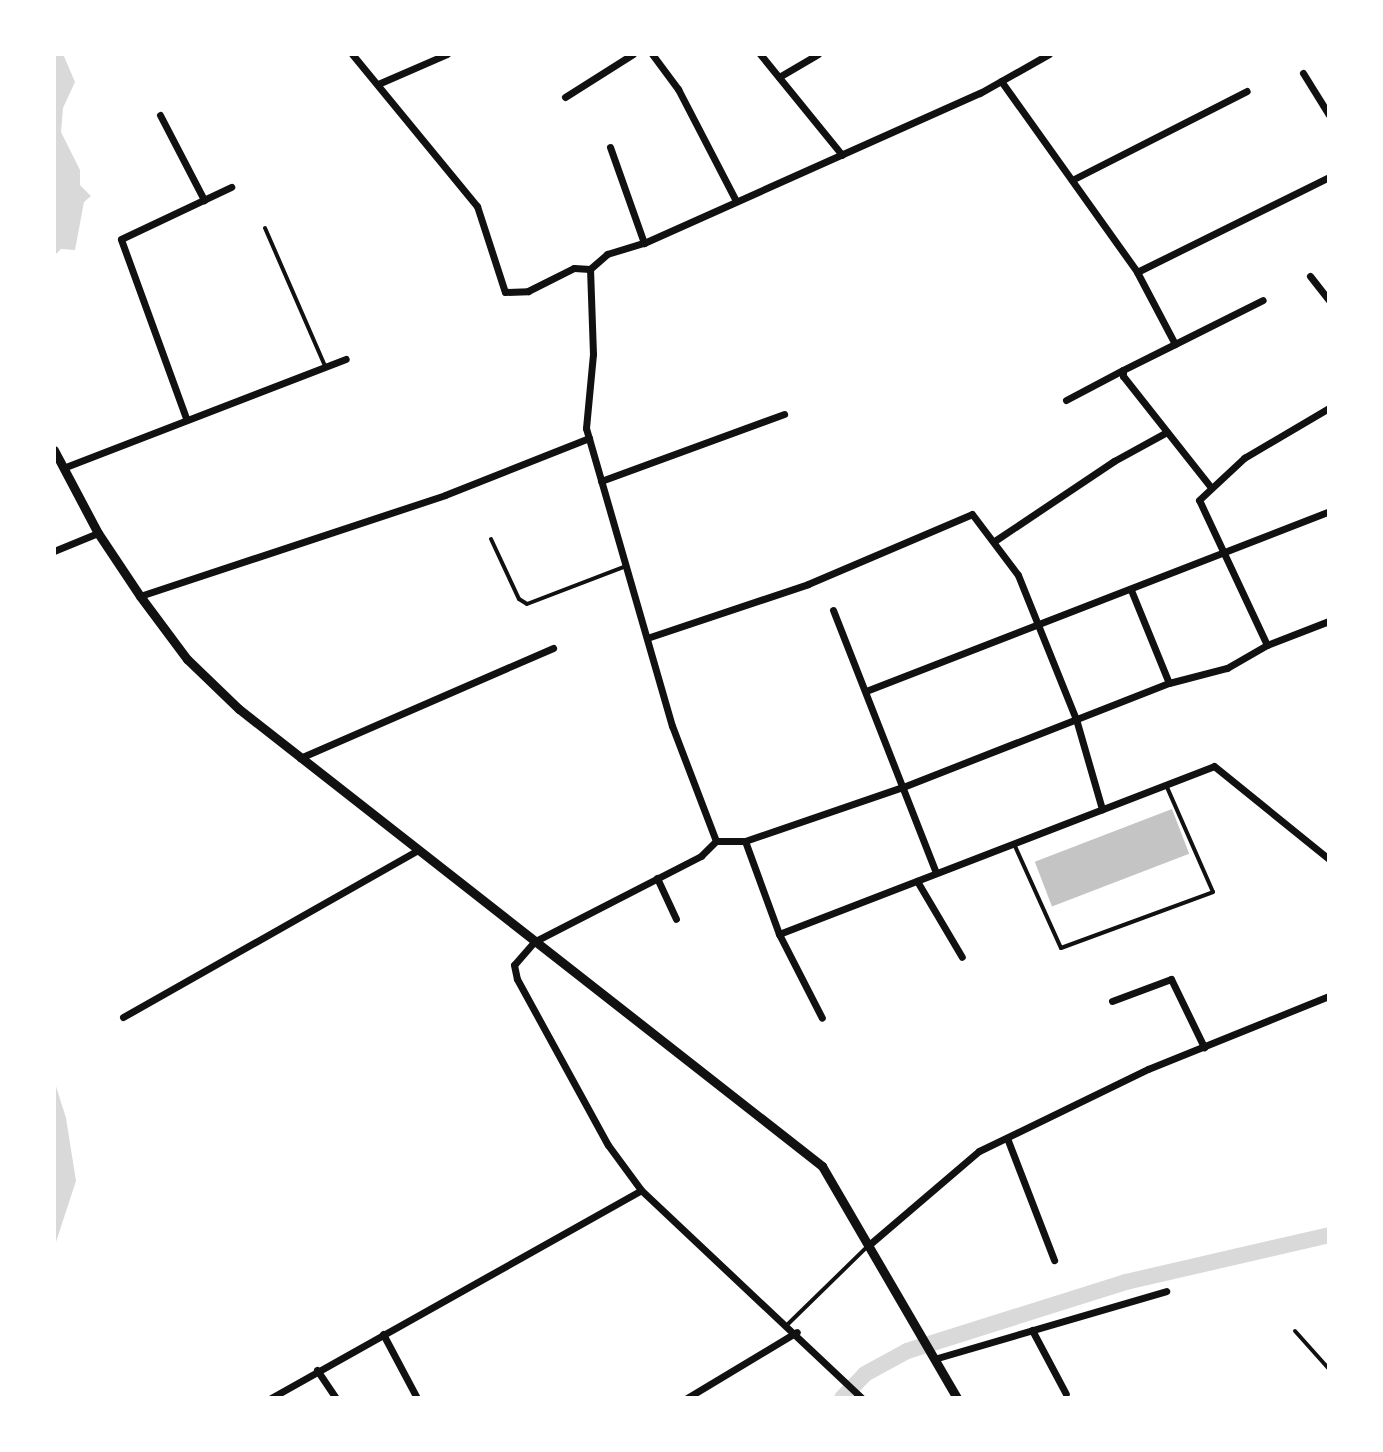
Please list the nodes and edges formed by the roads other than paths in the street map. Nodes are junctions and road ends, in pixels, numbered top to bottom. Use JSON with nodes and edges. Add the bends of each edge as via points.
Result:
{"nodes":[{"id":1,"x":352,"y":54,"type":"edge"},
{"id":2,"x":447,"y":54,"type":"edge"},
{"id":3,"x":633,"y":54,"type":"edge"},
{"id":4,"x":652,"y":54,"type":"edge"},
{"id":5,"x":760,"y":54,"type":"edge"},
{"id":6,"x":818,"y":54,"type":"edge"},
{"id":7,"x":1049,"y":54,"type":"edge"},
{"id":8,"x":1303,"y":73,"type":"dead end"},
{"id":9,"x":779,"y":77,"type":"junction"},
{"id":10,"x":1001,"y":81,"type":"junction"},
{"id":11,"x":378,"y":84,"type":"junction"},
{"id":12,"x":1247,"y":91,"type":"dead end"},
{"id":13,"x":565,"y":97,"type":"dead end"},
{"id":14,"x":160,"y":115,"type":"dead end"},
{"id":15,"x":1329,"y":115,"type":"edge"},
{"id":16,"x":610,"y":147,"type":"dead end"},
{"id":17,"x":842,"y":155,"type":"junction"},
{"id":18,"x":1329,"y":177,"type":"edge"},
{"id":19,"x":1072,"y":180,"type":"junction"},
{"id":20,"x":231,"y":187,"type":"dead end"},
{"id":21,"x":204,"y":200,"type":"junction"},
{"id":22,"x":736,"y":201,"type":"junction"},
{"id":23,"x":265,"y":228,"type":"dead end"},
{"id":24,"x":644,"y":243,"type":"junction"},
{"id":25,"x":590,"y":269,"type":"junction"},
{"id":26,"x":1137,"y":272,"type":"junction"},
{"id":27,"x":1310,"y":276,"type":"dead end"},
{"id":28,"x":1263,"y":300,"type":"dead end"},
{"id":29,"x":1329,"y":300,"type":"edge"},
{"id":30,"x":1175,"y":344,"type":"junction"},
{"id":31,"x":346,"y":359,"type":"dead end"},
{"id":32,"x":326,"y":368,"type":"junction"},
{"id":33,"x":1123,"y":370,"type":"junction"},
{"id":34,"x":1066,"y":400,"type":"dead end"},
{"id":35,"x":1329,"y":408,"type":"edge"},
{"id":36,"x":784,"y":414,"type":"dead end"},
{"id":37,"x":186,"y":418,"type":"junction"},
{"id":38,"x":1167,"y":432,"type":"junction"},
{"id":39,"x":589,"y":438,"type":"junction"},
{"id":40,"x":54,"y":450,"type":"edge"},
{"id":41,"x":63,"y":468,"type":"junction"},
{"id":42,"x":601,"y":481,"type":"junction"},
{"id":43,"x":1210,"y":486,"type":"junction"},
{"id":44,"x":1329,"y":511,"type":"edge"},
{"id":45,"x":98,"y":533,"type":"junction"},
{"id":46,"x":491,"y":539,"type":"dead end"},
{"id":47,"x":996,"y":540,"type":"junction"},
{"id":48,"x":54,"y":551,"type":"edge"},
{"id":49,"x":1228,"y":554,"type":"junction"},
{"id":50,"x":626,"y":566,"type":"junction"},
{"id":51,"x":1131,"y":590,"type":"junction"},
{"id":52,"x":140,"y":596,"type":"junction"},
{"id":53,"x":833,"y":610,"type":"dead end"},
{"id":54,"x":1329,"y":621,"type":"edge"},
{"id":55,"x":1038,"y":626,"type":"junction"},
{"id":56,"x":647,"y":638,"type":"junction"},
{"id":57,"x":1267,"y":645,"type":"junction"},
{"id":58,"x":553,"y":648,"type":"dead end"},
{"id":59,"x":1169,"y":683,"type":"junction"},
{"id":60,"x":866,"y":691,"type":"junction"},
{"id":61,"x":1076,"y":719,"type":"junction"},
{"id":62,"x":300,"y":758,"type":"junction"},
{"id":63,"x":1166,"y":785,"type":"junction"},
{"id":64,"x":903,"y":787,"type":"junction"},
{"id":65,"x":1102,"y":809,"type":"junction"},
{"id":66,"x":716,"y":841,"type":"junction"},
{"id":67,"x":745,"y":841,"type":"junction"},
{"id":68,"x":1013,"y":844,"type":"junction"},
{"id":69,"x":417,"y":851,"type":"junction"},
{"id":70,"x":1329,"y":859,"type":"edge"},
{"id":71,"x":936,"y":873,"type":"junction"},
{"id":72,"x":657,"y":878,"type":"junction"},
{"id":73,"x":917,"y":881,"type":"junction"},
{"id":74,"x":676,"y":919,"type":"dead end"},
{"id":75,"x":779,"y":934,"type":"junction"},
{"id":76,"x":534,"y":942,"type":"junction"},
{"id":77,"x":962,"y":957,"type":"dead end"},
{"id":78,"x":1329,"y":996,"type":"edge"},
{"id":79,"x":1112,"y":1001,"type":"dead end"},
{"id":80,"x":123,"y":1017,"type":"dead end"},
{"id":81,"x":822,"y":1018,"type":"dead end"},
{"id":82,"x":1204,"y":1047,"type":"junction"},
{"id":83,"x":1007,"y":1138,"type":"junction"},
{"id":84,"x":641,"y":1190,"type":"junction"},
{"id":85,"x":870,"y":1244,"type":"junction"},
{"id":86,"x":1054,"y":1260,"type":"dead end"},
{"id":87,"x":1166,"y":1291,"type":"dead end"},
{"id":88,"x":788,"y":1324,"type":"junction"},
{"id":89,"x":1032,"y":1330,"type":"junction"},
{"id":90,"x":1295,"y":1331,"type":"dead end"},
{"id":91,"x":797,"y":1332,"type":"junction"},
{"id":92,"x":383,"y":1334,"type":"junction"},
{"id":93,"x":934,"y":1359,"type":"junction"},
{"id":94,"x":1329,"y":1369,"type":"edge"},
{"id":95,"x":317,"y":1370,"type":"junction"},
{"id":96,"x":1066,"y":1394,"type":"dead end"},
{"id":97,"x":271,"y":1398,"type":"edge"},
{"id":98,"x":336,"y":1398,"type":"edge"},
{"id":99,"x":417,"y":1398,"type":"edge"},
{"id":100,"x":687,"y":1398,"type":"edge"},
{"id":101,"x":862,"y":1398,"type":"edge"},
{"id":102,"x":957,"y":1398,"type":"edge"}],
"edges":[{"from":1,"to":11,"type":"street"},
{"from":2,"to":11,"type":"street"},
{"from":3,"to":13,"type":"street"},
{"from":4,"to":22,"type":"street","via":[[678,89]]},
{"from":5,"to":9,"type":"street"},
{"from":6,"to":9,"type":"street"},
{"from":7,"to":10,"type":"street"},
{"from":8,"to":15,"type":"street"},
{"from":9,"to":17,"type":"street"},
{"from":10,"to":17,"type":"street"},
{"from":10,"to":19,"type":"street"},
{"from":11,"to":25,"type":"street","via":[[477,206],[505,292],[528,291],[574,268]]},
{"from":12,"to":19,"type":"street"},
{"from":14,"to":21,"type":"street"},
{"from":16,"to":24,"type":"street"},
{"from":17,"to":22,"type":"street"},
{"from":18,"to":26,"type":"street"},
{"from":19,"to":26,"type":"street"},
{"from":20,"to":21,"type":"street"},
{"from":21,"to":37,"type":"street","via":[[121,239]]},
{"from":22,"to":24,"type":"street"},
{"from":23,"to":32,"type":"lane"},
{"from":24,"to":25,"type":"street","via":[[607,254]]},
{"from":25,"to":39,"type":"street"},
{"from":26,"to":30,"type":"street"},
{"from":27,"to":29,"type":"street"},
{"from":28,"to":30,"type":"street"},
{"from":30,"to":33,"type":"street"},
{"from":31,"to":32,"type":"street"},
{"from":32,"to":37,"type":"street"},
{"from":33,"to":34,"type":"street"},
{"from":33,"to":38,"type":"street"},
{"from":35,"to":43,"type":"street","via":[[1244,458]]},
{"from":36,"to":42,"type":"street"},
{"from":37,"to":41,"type":"street"},
{"from":38,"to":43,"type":"street"},
{"from":38,"to":47,"type":"street"},
{"from":39,"to":42,"type":"street"},
{"from":39,"to":52,"type":"street","via":[[445,495]]},
{"from":40,"to":41,"type":"street"},
{"from":41,"to":45,"type":"street"},
{"from":42,"to":50,"type":"street"},
{"from":43,"to":49,"type":"street","via":[[1199,500]]},
{"from":44,"to":49,"type":"street"},
{"from":45,"to":48,"type":"street"},
{"from":45,"to":52,"type":"street"},
{"from":46,"to":50,"type":"lane","via":[[519,599],[527,604]]},
{"from":47,"to":55,"type":"street","via":[[1018,575]]},
{"from":47,"to":56,"type":"street","via":[[966,513],[808,584]]},
{"from":49,"to":51,"type":"street"},
{"from":49,"to":57,"type":"street"},
{"from":50,"to":56,"type":"street"},
{"from":51,"to":55,"type":"street"},
{"from":51,"to":59,"type":"street"},
{"from":52,"to":62,"type":"street","via":[[187,659]]},
{"from":53,"to":60,"type":"street"},
{"from":54,"to":57,"type":"street"},
{"from":55,"to":60,"type":"street"},
{"from":55,"to":61,"type":"street"},
{"from":56,"to":66,"type":"street","via":[[672,726]]},
{"from":57,"to":59,"type":"street","via":[[1227,668]]},
{"from":58,"to":62,"type":"street"},
{"from":59,"to":61,"type":"street"},
{"from":60,"to":64,"type":"street"},
{"from":61,"to":64,"type":"street"},
{"from":61,"to":65,"type":"street"},
{"from":62,"to":69,"type":"street"},
{"from":63,"to":65,"type":"street"},
{"from":63,"to":68,"type":"lane","via":[[1213,892],[1061,948]]},
{"from":63,"to":70,"type":"street","via":[[1214,766]]},
{"from":64,"to":67,"type":"street"},
{"from":64,"to":71,"type":"street"},
{"from":65,"to":68,"type":"street"},
{"from":66,"to":67,"type":"street"},
{"from":66,"to":72,"type":"street","via":[[701,856]]},
{"from":67,"to":75,"type":"street"},
{"from":68,"to":71,"type":"street"},
{"from":69,"to":76,"type":"street"},
{"from":69,"to":80,"type":"street"},
{"from":71,"to":73,"type":"street"},
{"from":72,"to":74,"type":"street"},
{"from":72,"to":76,"type":"street"},
{"from":73,"to":75,"type":"street"},
{"from":73,"to":77,"type":"street"},
{"from":75,"to":81,"type":"street"},
{"from":76,"to":84,"type":"street","via":[[514,965],[517,979],[593,1119]]},
{"from":76,"to":85,"type":"street","via":[[822,1166]]},
{"from":78,"to":82,"type":"street"},
{"from":79,"to":82,"type":"street","via":[[1171,979]]},
{"from":82,"to":83,"type":"street"},
{"from":83,"to":85,"type":"street","via":[[979,1151]]},
{"from":83,"to":86,"type":"street"},
{"from":84,"to":88,"type":"street"},
{"from":84,"to":92,"type":"street"},
{"from":85,"to":88,"type":"lane"},
{"from":85,"to":93,"type":"street"},
{"from":87,"to":89,"type":"street"},
{"from":88,"to":91,"type":"street"},
{"from":89,"to":93,"type":"street"},
{"from":89,"to":96,"type":"street"},
{"from":90,"to":94,"type":"lane"},
{"from":91,"to":100,"type":"street"},
{"from":91,"to":101,"type":"street"},
{"from":92,"to":95,"type":"street"},
{"from":92,"to":99,"type":"street"},
{"from":93,"to":102,"type":"street"},
{"from":95,"to":97,"type":"street"},
{"from":95,"to":98,"type":"street"}]}
